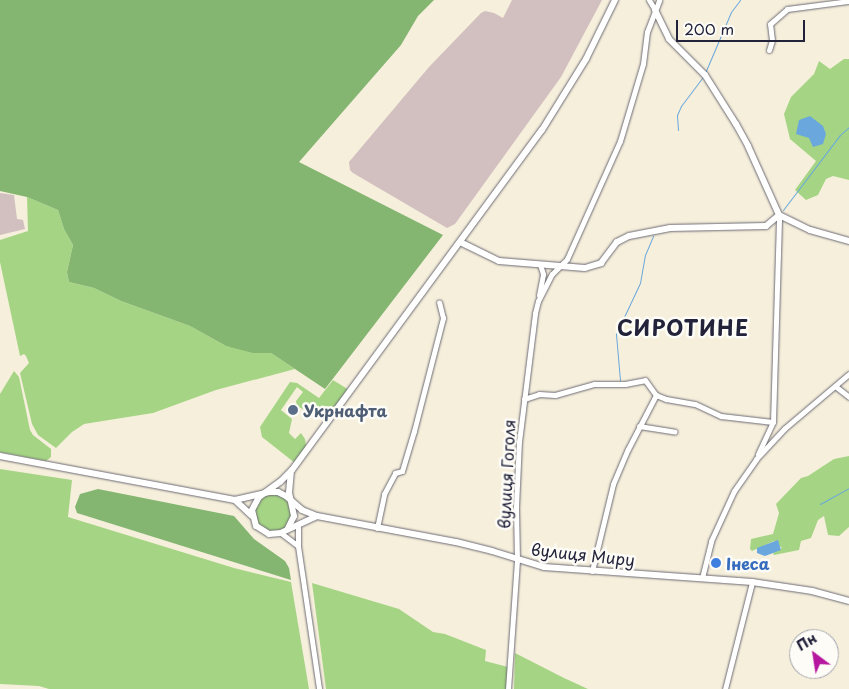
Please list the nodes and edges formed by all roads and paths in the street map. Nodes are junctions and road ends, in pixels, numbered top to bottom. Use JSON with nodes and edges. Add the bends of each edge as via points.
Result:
{"nodes":[{"id":1,"x":615,"y":0,"type":"edge"},
{"id":2,"x":649,"y":0,"type":"edge"},
{"id":3,"x":659,"y":0,"type":"edge"},
{"id":4,"x":849,"y":1,"type":"edge"},
{"id":5,"x":655,"y":10,"type":"junction"},
{"id":6,"x":769,"y":50,"type":"dead end"},
{"id":7,"x":779,"y":215,"type":"junction"},
{"id":8,"x":849,"y":241,"type":"edge"},
{"id":9,"x":460,"y":242,"type":"junction"},
{"id":10,"x":540,"y":264,"type":"junction"},
{"id":11,"x":558,"y":266,"type":"junction"},
{"id":12,"x":538,"y":301,"type":"junction"},
{"id":13,"x":439,"y":302,"type":"dead end"},
{"id":14,"x":849,"y":374,"type":"edge"},
{"id":15,"x":525,"y":384,"type":"junction"},
{"id":16,"x":835,"y":386,"type":"junction"},
{"id":17,"x":539,"y":394,"type":"junction"},
{"id":18,"x":656,"y":395,"type":"junction"},
{"id":19,"x":849,"y":397,"type":"edge"},
{"id":20,"x":524,"y":400,"type":"junction"},
{"id":21,"x":773,"y":422,"type":"junction"},
{"id":22,"x":639,"y":426,"type":"junction"},
{"id":23,"x":675,"y":432,"type":"dead end"},
{"id":24,"x":0,"y":456,"type":"edge"},
{"id":25,"x":756,"y":459,"type":"junction"},
{"id":26,"x":292,"y":470,"type":"junction"},
{"id":27,"x":263,"y":494,"type":"junction"},
{"id":28,"x":234,"y":500,"type":"junction"},
{"id":29,"x":292,"y":503,"type":"junction"},
{"id":30,"x":294,"y":511,"type":"junction"},
{"id":31,"x":252,"y":516,"type":"junction"},
{"id":32,"x":317,"y":516,"type":"junction"},
{"id":33,"x":298,"y":525,"type":"junction"},
{"id":34,"x":377,"y":528,"type":"junction"},
{"id":35,"x":284,"y":531,"type":"junction"},
{"id":36,"x":298,"y":546,"type":"junction"},
{"id":37,"x":516,"y":560,"type":"junction"},
{"id":38,"x":592,"y":571,"type":"junction"},
{"id":39,"x":702,"y":578,"type":"junction"},
{"id":40,"x":752,"y":582,"type":"junction"},
{"id":41,"x":849,"y":601,"type":"edge"},
{"id":42,"x":319,"y":689,"type":"edge"},
{"id":43,"x":508,"y":689,"type":"edge"},
{"id":44,"x":725,"y":689,"type":"edge"}],
"edges":[{"from":1,"to":9,"type":"street","via":[[566,95]]},
{"from":2,"to":5,"type":"street"},
{"from":3,"to":5,"type":"street","name":"вулиця Гоголя"},
{"from":4,"to":6,"type":"street","via":[[787,9],[770,24],[772,40]]},
{"from":5,"to":7,"type":"street","via":[[669,39],[705,75],[736,124]]},
{"from":5,"to":11,"type":"street","name":"вулиця Гоголя","via":[[647,32],[639,80],[620,141],[567,259]]},
{"from":7,"to":8,"type":"street","via":[[810,230]]},
{"from":7,"to":11,"type":"street","via":[[766,226],[663,230],[629,236],[617,242],[602,263],[585,268]]},
{"from":7,"to":21,"type":"street"},
{"from":9,"to":10,"type":"street","via":[[499,261]]},
{"from":9,"to":26,"type":"street"},
{"from":10,"to":11,"type":"street"},
{"from":10,"to":12,"type":"street","via":[[543,274]]},
{"from":11,"to":12,"type":"street","name":"вулиця Гоголя"},
{"from":12,"to":15,"type":"street","name":"вулиця Гоголя"},
{"from":13,"to":34,"type":"street","via":[[443,318],[414,431],[402,471],[395,473],[384,494]]},
{"from":14,"to":16,"type":"street"},
{"from":15,"to":17,"type":"street"},
{"from":15,"to":20,"type":"street","name":"вулиця Гоголя"},
{"from":16,"to":19,"type":"street"},
{"from":16,"to":25,"type":"street","via":[[785,428]]},
{"from":17,"to":18,"type":"street","via":[[555,395],[594,384],[645,380]]},
{"from":17,"to":20,"type":"street"},
{"from":18,"to":21,"type":"street","via":[[695,404],[721,416]]},
{"from":18,"to":22,"type":"street"},
{"from":20,"to":37,"type":"street","name":"вулиця Гоголя","via":[[516,507]]},
{"from":21,"to":25,"type":"street"},
{"from":22,"to":23,"type":"street"},
{"from":22,"to":38,"type":"street","via":[[613,484]]},
{"from":24,"to":28,"type":"street"},
{"from":25,"to":39,"type":"street","via":[[734,491],[711,541]]},
{"from":26,"to":27,"type":"street"},
{"from":26,"to":29,"type":"street","via":[[288,483]]},
{"from":27,"to":28,"type":"street"},
{"from":27,"to":29,"type":"street","via":[[278,492]]},
{"from":27,"to":31,"type":"street","via":[[254,504]]},
{"from":28,"to":31,"type":"street"},
{"from":29,"to":30,"type":"street"},
{"from":29,"to":32,"type":"street","name":"вулиця Миру"},
{"from":30,"to":33,"type":"street"},
{"from":30,"to":35,"type":"street","via":[[293,522]]},
{"from":31,"to":35,"type":"street","via":[[256,526],[264,532]]},
{"from":32,"to":33,"type":"street"},
{"from":32,"to":34,"type":"street","name":"вулиця Миру"},
{"from":33,"to":35,"type":"street"},
{"from":33,"to":36,"type":"street"},
{"from":34,"to":37,"type":"street","name":"вулиця Миру","via":[[456,542]]},
{"from":35,"to":36,"type":"street"},
{"from":36,"to":42,"type":"street"},
{"from":37,"to":38,"type":"street","name":"вулиця Миру","via":[[544,567]]},
{"from":37,"to":43,"type":"street","name":"вулиця Гоголя"},
{"from":38,"to":39,"type":"street","name":"вулиця Миру"},
{"from":39,"to":40,"type":"street","name":"вулиця Миру"},
{"from":40,"to":41,"type":"street","name":"вулиця Миру","via":[[812,591]]},
{"from":40,"to":44,"type":"street"}]}
